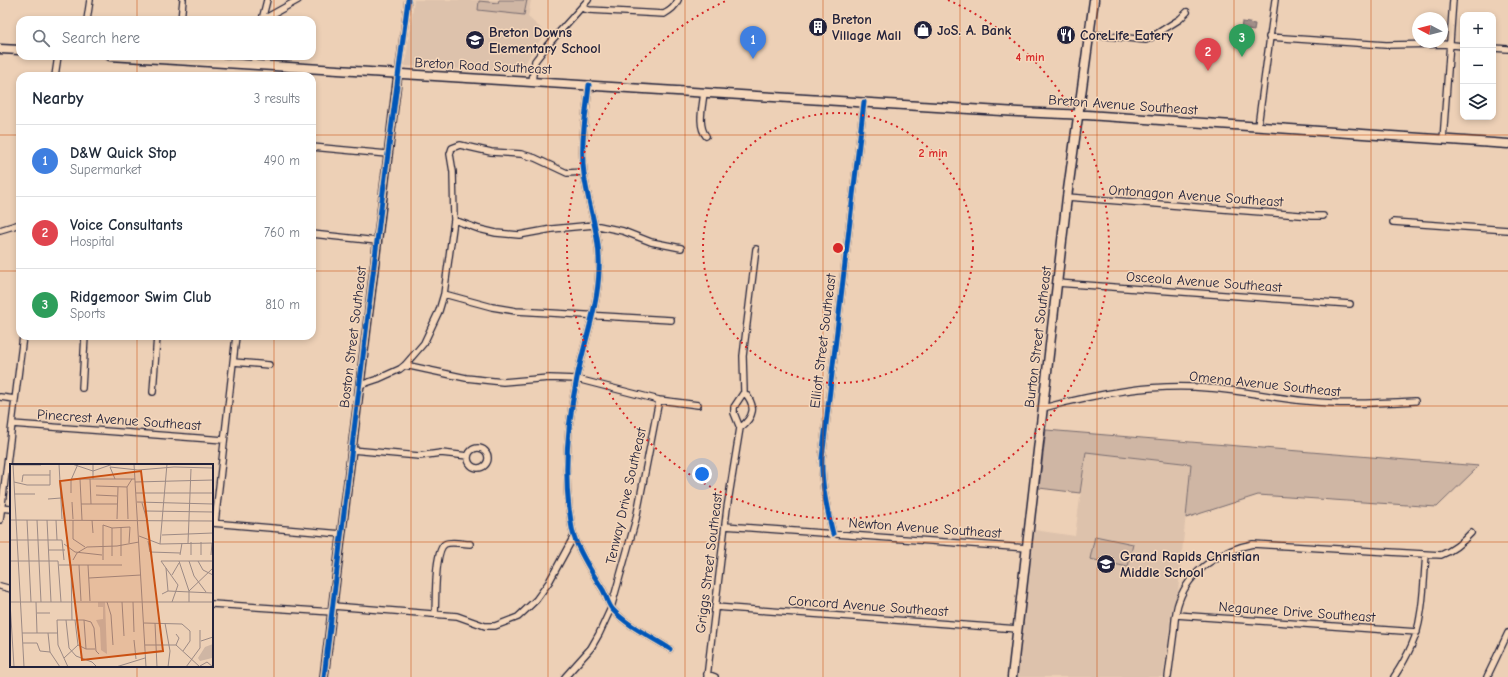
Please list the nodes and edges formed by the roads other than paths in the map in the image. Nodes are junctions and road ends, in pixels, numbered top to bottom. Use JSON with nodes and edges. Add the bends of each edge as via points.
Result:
{"nodes":[{"id":1,"x":90,"y":0,"type":"edge"},
{"id":2,"x":183,"y":0,"type":"edge"},
{"id":3,"x":267,"y":0,"type":"edge"},
{"id":4,"x":298,"y":0,"type":"edge"},
{"id":5,"x":408,"y":0,"type":"edge"},
{"id":6,"x":588,"y":0,"type":"edge"},
{"id":7,"x":678,"y":0,"type":"edge"},
{"id":8,"x":1094,"y":0,"type":"edge"},
{"id":9,"x":1275,"y":0,"type":"edge"},
{"id":10,"x":1453,"y":0,"type":"edge"},
{"id":11,"x":582,"y":8,"type":"junction"},
{"id":12,"x":1187,"y":12,"type":"dead end"},
{"id":13,"x":88,"y":16,"type":"edge"},
{"id":14,"x":181,"y":16,"type":"edge"},
{"id":15,"x":263,"y":16,"type":"edge"},
{"id":16,"x":269,"y":16,"type":"edge"},
{"id":17,"x":1089,"y":34,"type":"junction"},
{"id":18,"x":1270,"y":37,"type":"junction"},
{"id":19,"x":1450,"y":45,"type":"junction"},
{"id":20,"x":1460,"y":46,"type":"edge"},
{"id":21,"x":1496,"y":48,"type":"edge"},
{"id":22,"x":0,"y":49,"type":"edge"},
{"id":23,"x":1508,"y":49,"type":"edge"},
{"id":24,"x":16,"y":50,"type":"edge"},
{"id":25,"x":58,"y":60,"type":"edge"},
{"id":26,"x":199,"y":60,"type":"edge"},
{"id":27,"x":254,"y":60,"type":"edge"},
{"id":28,"x":253,"y":65,"type":"junction"},
{"id":29,"x":56,"y":72,"type":"edge"},
{"id":30,"x":398,"y":74,"type":"junction"},
{"id":31,"x":532,"y":81,"type":"junction"},
{"id":32,"x":589,"y":85,"type":"junction"},
{"id":33,"x":704,"y":92,"type":"junction"},
{"id":34,"x":735,"y":94,"type":"joint"},
{"id":35,"x":864,"y":102,"type":"junction"},
{"id":36,"x":1078,"y":114,"type":"junction"},
{"id":37,"x":1258,"y":126,"type":"junction"},
{"id":38,"x":706,"y":136,"type":"dead end"},
{"id":39,"x":1443,"y":140,"type":"junction"},
{"id":40,"x":1508,"y":144,"type":"edge"},
{"id":41,"x":316,"y":147,"type":"edge"},
{"id":42,"x":388,"y":154,"type":"junction"},
{"id":43,"x":584,"y":172,"type":"junction"},
{"id":44,"x":1068,"y":197,"type":"junction"},
{"id":45,"x":1323,"y":216,"type":"dead end"},
{"id":46,"x":454,"y":220,"type":"junction"},
{"id":47,"x":1393,"y":222,"type":"dead end"},
{"id":48,"x":16,"y":225,"type":"edge"},
{"id":49,"x":594,"y":225,"type":"junction"},
{"id":50,"x":0,"y":230,"type":"edge"},
{"id":51,"x":1508,"y":230,"type":"edge"},
{"id":52,"x":316,"y":234,"type":"edge"},
{"id":53,"x":377,"y":241,"type":"junction"},
{"id":54,"x":681,"y":248,"type":"dead end"},
{"id":55,"x":756,"y":249,"type":"dead end"},
{"id":56,"x":1057,"y":283,"type":"junction"},
{"id":57,"x":444,"y":294,"type":"junction"},
{"id":58,"x":1350,"y":304,"type":"dead end"},
{"id":59,"x":593,"y":315,"type":"junction"},
{"id":60,"x":671,"y":320,"type":"dead end"},
{"id":61,"x":22,"y":340,"type":"edge"},
{"id":62,"x":85,"y":340,"type":"edge"},
{"id":63,"x":157,"y":340,"type":"edge"},
{"id":64,"x":236,"y":340,"type":"edge"},
{"id":65,"x":233,"y":362,"type":"junction"},
{"id":66,"x":269,"y":365,"type":"dead end"},
{"id":67,"x":405,"y":365,"type":"junction"},
{"id":68,"x":576,"y":379,"type":"junction"},
{"id":69,"x":360,"y":385,"type":"junction"},
{"id":70,"x":82,"y":388,"type":"dead end"},
{"id":71,"x":153,"y":392,"type":"dead end"},
{"id":72,"x":744,"y":392,"type":"junction"},
{"id":73,"x":0,"y":397,"type":"edge"},
{"id":74,"x":15,"y":398,"type":"junction"},
{"id":75,"x":659,"y":400,"type":"junction"},
{"id":76,"x":1415,"y":402,"type":"dead end"},
{"id":77,"x":698,"y":405,"type":"dead end"},
{"id":78,"x":1043,"y":408,"type":"junction"},
{"id":79,"x":12,"y":424,"type":"junction"},
{"id":80,"x":740,"y":428,"type":"junction"},
{"id":81,"x":224,"y":440,"type":"junction"},
{"id":82,"x":352,"y":450,"type":"junction"},
{"id":83,"x":468,"y":456,"type":"dead end"},
{"id":84,"x":1,"y":508,"type":"junction"},
{"id":85,"x":10,"y":509,"type":"edge"},
{"id":86,"x":0,"y":520,"type":"edge"},
{"id":87,"x":214,"y":523,"type":"edge"},
{"id":88,"x":725,"y":526,"type":"junction"},
{"id":89,"x":1471,"y":533,"type":"dead end"},
{"id":90,"x":342,"y":534,"type":"junction"},
{"id":91,"x":833,"y":534,"type":"junction"},
{"id":92,"x":574,"y":536,"type":"junction"},
{"id":93,"x":470,"y":544,"type":"dead end"},
{"id":94,"x":1027,"y":548,"type":"junction"},
{"id":95,"x":1426,"y":555,"type":"junction"},
{"id":96,"x":0,"y":586,"type":"edge"},
{"id":97,"x":10,"y":589,"type":"edge"},
{"id":98,"x":213,"y":604,"type":"edge"},
{"id":99,"x":716,"y":607,"type":"junction"},
{"id":100,"x":611,"y":608,"type":"junction"},
{"id":101,"x":333,"y":609,"type":"junction"},
{"id":102,"x":435,"y":614,"type":"junction"},
{"id":103,"x":1176,"y":615,"type":"junction"},
{"id":104,"x":1018,"y":629,"type":"junction"},
{"id":105,"x":1417,"y":632,"type":"junction"},
{"id":106,"x":1508,"y":633,"type":"edge"},
{"id":107,"x":670,"y":649,"type":"dead end"},
{"id":108,"x":707,"y":675,"type":"edge"},
{"id":109,"x":324,"y":677,"type":"edge"},
{"id":110,"x":565,"y":677,"type":"edge"},
{"id":111,"x":715,"y":677,"type":"edge"},
{"id":112,"x":1012,"y":677,"type":"edge"},
{"id":113,"x":1168,"y":677,"type":"edge"},
{"id":114,"x":1394,"y":677,"type":"edge"},
{"id":115,"x":1487,"y":677,"type":"edge"}],
"edges":[{"from":1,"to":13,"type":"street"},
{"from":2,"to":14,"type":"street"},
{"from":3,"to":15,"type":"street"},
{"from":4,"to":16,"type":"street"},
{"from":5,"to":30,"type":"street","name":"Boston Street Southeast"},
{"from":6,"to":11,"type":"street"},
{"from":7,"to":11,"type":"street","via":[[676,6],[664,14]]},
{"from":8,"to":17,"type":"main road","name":"Burton Street Southeast"},
{"from":9,"to":18,"type":"street"},
{"from":10,"to":19,"type":"street"},
{"from":11,"to":31,"type":"street","via":[[535,61]]},
{"from":12,"to":17,"type":"street","via":[[1148,40]]},
{"from":17,"to":36,"type":"main road","name":"Burton Street Southeast"},
{"from":18,"to":19,"type":"street","via":[[1386,45]]},
{"from":18,"to":37,"type":"street"},
{"from":19,"to":20,"type":"street"},
{"from":19,"to":39,"type":"street"},
{"from":21,"to":23,"type":"street"},
{"from":22,"to":24,"type":"main road"},
{"from":25,"to":29,"type":"street"},
{"from":26,"to":28,"type":"main road","name":"Breton Road Southeast"},
{"from":27,"to":28,"type":"street"},
{"from":28,"to":30,"type":"main road","name":"Breton Road Southeast"},
{"from":30,"to":31,"type":"main road","name":"Breton Road Southeast"},
{"from":30,"to":42,"type":"street","name":"Boston Street Southeast"},
{"from":31,"to":32,"type":"main road","name":"Breton Road Southeast"},
{"from":32,"to":33,"type":"main road","name":"Breton Road Southeast"},
{"from":32,"to":43,"type":"street","via":[[583,138]]},
{"from":33,"to":34,"type":"main road","name":"Breton Road Southeast"},
{"from":33,"to":38,"type":"street","via":[[702,124]]},
{"from":34,"to":35,"type":"main road","name":"Breton Avenue Southeast"},
{"from":35,"to":36,"type":"main road","name":"Breton Avenue Southeast"},
{"from":35,"to":91,"type":"street","name":"Elliott Street Southeast","via":[[822,458],[824,488]]},
{"from":36,"to":37,"type":"main road","name":"Breton Avenue Southeast"},
{"from":36,"to":44,"type":"main road","name":"Burton Street Southeast"},
{"from":37,"to":39,"type":"main road","name":"Breton Avenue Southeast"},
{"from":39,"to":40,"type":"main road","name":"Breton Avenue Southeast"},
{"from":41,"to":42,"type":"street"},
{"from":42,"to":53,"type":"street","name":"Boston Street Southeast"},
{"from":43,"to":46,"type":"street","via":[[567,172],[521,154],[491,152],[460,145],[452,148],[450,154]]},
{"from":43,"to":49,"type":"street"},
{"from":44,"to":45,"type":"street","name":"Ontonagon Avenue Southeast"},
{"from":44,"to":56,"type":"main road","name":"Burton Street Southeast"},
{"from":46,"to":49,"type":"street","via":[[496,234],[519,235],[552,228]]},
{"from":46,"to":57,"type":"street"},
{"from":47,"to":51,"type":"street"},
{"from":48,"to":50,"type":"street"},
{"from":49,"to":54,"type":"street"},
{"from":49,"to":59,"type":"street","via":[[600,262]]},
{"from":52,"to":53,"type":"street"},
{"from":53,"to":69,"type":"street","name":"Boston Street Southeast"},
{"from":55,"to":72,"type":"street","name":"Griggs Street Southeast","via":[[743,361]]},
{"from":56,"to":58,"type":"street","name":"Osceola Avenue Southeast"},
{"from":56,"to":78,"type":"main road","name":"Burton Street Southeast"},
{"from":57,"to":59,"type":"street","via":[[516,311]]},
{"from":57,"to":67,"type":"street","via":[[426,338]]},
{"from":59,"to":60,"type":"street"},
{"from":59,"to":68,"type":"street"},
{"from":61,"to":74,"type":"street"},
{"from":62,"to":70,"type":"street"},
{"from":63,"to":71,"type":"street"},
{"from":64,"to":65,"type":"street"},
{"from":65,"to":66,"type":"street"},
{"from":65,"to":81,"type":"street"},
{"from":67,"to":68,"type":"street","via":[[466,378],[503,382],[549,378]]},
{"from":67,"to":69,"type":"street"},
{"from":68,"to":75,"type":"street"},
{"from":68,"to":92,"type":"street","via":[[566,471]]},
{"from":69,"to":82,"type":"street","name":"Boston Street Southeast"},
{"from":72,"to":80,"type":"street","name":"Griggs Street Southeast","via":[[734,407]]},
{"from":72,"to":80,"type":"street","name":"Griggs Street Southeast","via":[[752,404],[752,413],[749,420]]},
{"from":73,"to":74,"type":"street"},
{"from":74,"to":79,"type":"street"},
{"from":75,"to":77,"type":"street"},
{"from":75,"to":100,"type":"street","name":"Tenway Drive Southeast","via":[[636,519]]},
{"from":76,"to":78,"type":"street","name":"Omena Avenue Southeast","via":[[1306,402],[1207,388],[1164,388],[1081,398]]},
{"from":78,"to":94,"type":"main road","name":"Burton Street Southeast"},
{"from":79,"to":81,"type":"street","name":"Pinecrest Avenue Southeast"},
{"from":79,"to":84,"type":"street"},
{"from":80,"to":88,"type":"street","name":"Griggs Street Southeast"},
{"from":81,"to":87,"type":"street"},
{"from":82,"to":83,"type":"street","via":[[419,456],[440,453]]},
{"from":82,"to":90,"type":"street","name":"Boston Street Southeast"},
{"from":84,"to":85,"type":"street"},
{"from":84,"to":86,"type":"street"},
{"from":87,"to":90,"type":"street"},
{"from":88,"to":91,"type":"street","name":"Newton Avenue Southeast"},
{"from":88,"to":99,"type":"street","name":"Griggs Street Southeast"},
{"from":89,"to":95,"type":"street","via":[[1452,551],[1441,555]]},
{"from":90,"to":101,"type":"street","name":"Boston Street Southeast"},
{"from":91,"to":94,"type":"street","name":"Newton Avenue Southeast"},
{"from":92,"to":100,"type":"street"},
{"from":92,"to":102,"type":"street","via":[[549,582],[536,600],[518,617],[495,626],[485,626],[457,616]]},
{"from":93,"to":102,"type":"street","via":[[449,543],[442,546],[439,551]]},
{"from":94,"to":104,"type":"main road","name":"Burton Street Southeast"},
{"from":95,"to":103,"type":"street","via":[[1252,544],[1239,547],[1213,559],[1193,576],[1179,601]]},
{"from":95,"to":105,"type":"street"},
{"from":96,"to":97,"type":"street"},
{"from":98,"to":101,"type":"street"},
{"from":99,"to":104,"type":"street","name":"Concord Avenue Southeast"},
{"from":99,"to":108,"type":"street","name":"Griggs Street Southeast"},
{"from":100,"to":107,"type":"street","via":[[619,616]]},
{"from":100,"to":110,"type":"street","name":"Tenway Drive Southeast","via":[[586,655]]},
{"from":101,"to":102,"type":"street"},
{"from":101,"to":109,"type":"street","name":"Boston Street Southeast"},
{"from":103,"to":105,"type":"street","name":"Negaunee Drive Southeast"},
{"from":103,"to":113,"type":"street"},
{"from":104,"to":112,"type":"main road","name":"Burton Street Southeast"},
{"from":105,"to":114,"type":"street","via":[[1404,662]]},
{"from":106,"to":115,"type":"street"},
{"from":108,"to":111,"type":"street"}]}
